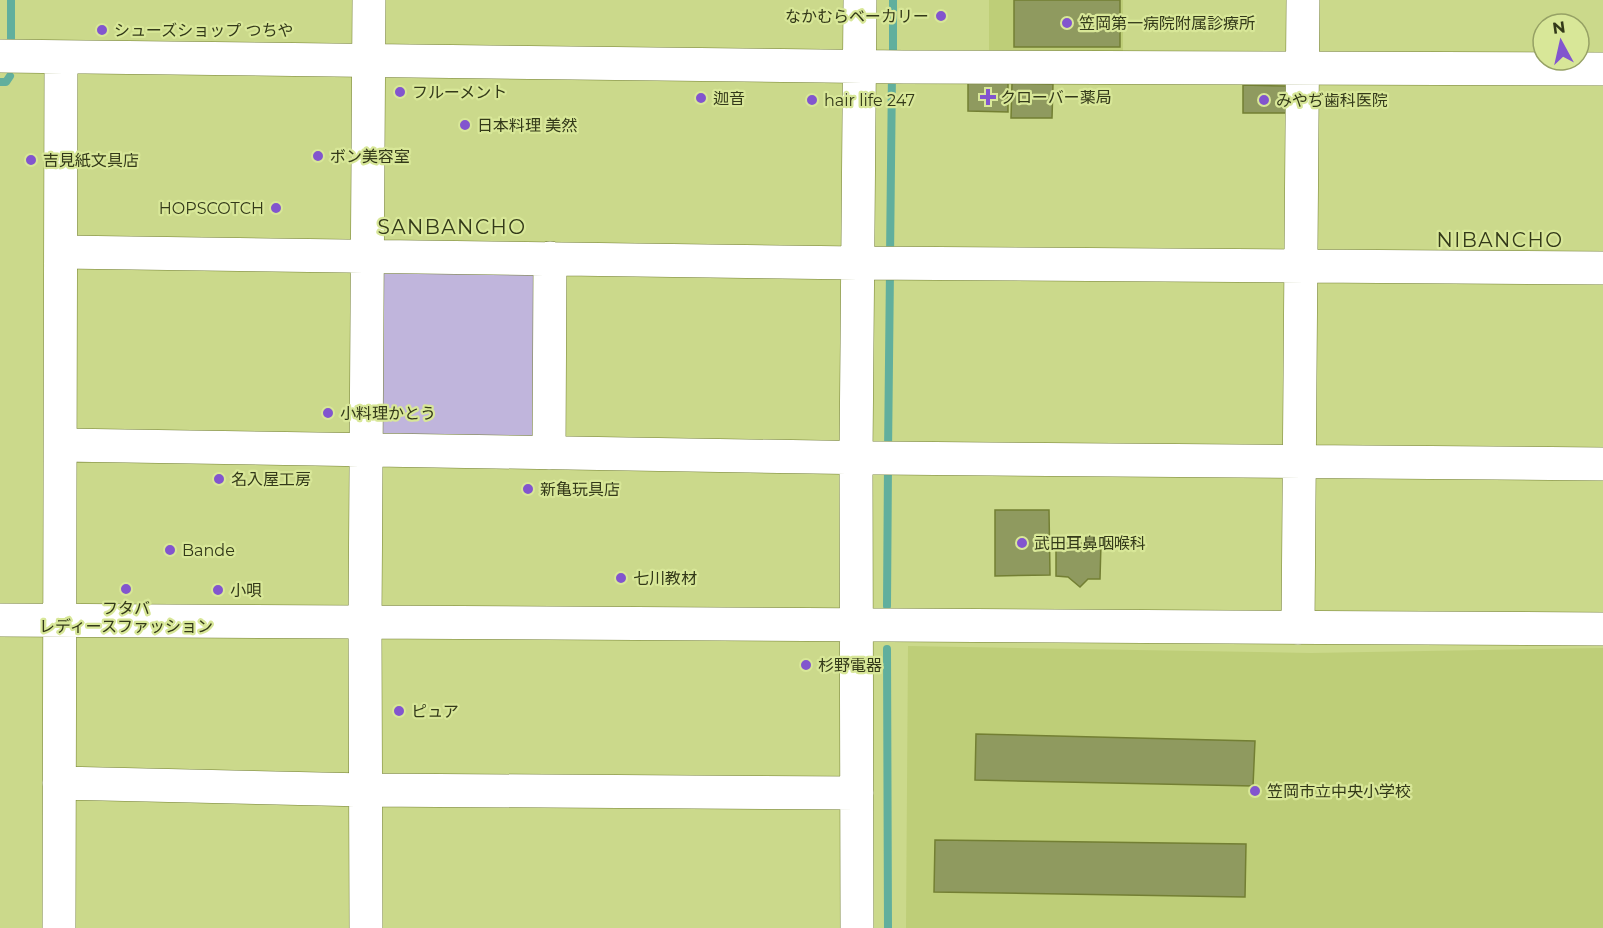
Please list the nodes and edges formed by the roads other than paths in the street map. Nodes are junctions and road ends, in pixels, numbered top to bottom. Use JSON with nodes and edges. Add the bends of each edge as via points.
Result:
{"nodes":[{"id":1,"x":369,"y":0,"type":"edge"},
{"id":2,"x":860,"y":0,"type":"edge"},
{"id":3,"x":1303,"y":0,"type":"edge"},
{"id":4,"x":0,"y":56,"type":"edge"},
{"id":5,"x":61,"y":58,"type":"junction"},
{"id":6,"x":367,"y":61,"type":"junction"},
{"id":7,"x":882,"y":66,"type":"junction"},
{"id":8,"x":1302,"y":69,"type":"junction"},
{"id":9,"x":1603,"y":69,"type":"edge"},
{"id":10,"x":61,"y":252,"type":"junction"},
{"id":11,"x":368,"y":257,"type":"junction"},
{"id":12,"x":550,"y":258,"type":"junction"},
{"id":13,"x":880,"y":263,"type":"junction"},
{"id":14,"x":1299,"y":267,"type":"junction"},
{"id":15,"x":1603,"y":267,"type":"edge"},
{"id":16,"x":60,"y":446,"type":"junction"},
{"id":17,"x":368,"y":450,"type":"junction"},
{"id":18,"x":549,"y":453,"type":"junction"},
{"id":19,"x":878,"y":458,"type":"junction"},
{"id":20,"x":1298,"y":463,"type":"junction"},
{"id":21,"x":1603,"y":464,"type":"edge"},
{"id":22,"x":0,"y":620,"type":"edge"},
{"id":23,"x":60,"y":621,"type":"junction"},
{"id":24,"x":364,"y":624,"type":"junction"},
{"id":25,"x":856,"y":624,"type":"junction"},
{"id":26,"x":1298,"y":628,"type":"junction"},
{"id":27,"x":1603,"y":629,"type":"edge"},
{"id":28,"x":59,"y":783,"type":"junction"},
{"id":29,"x":366,"y":790,"type":"junction"},
{"id":30,"x":857,"y":793,"type":"junction"},
{"id":31,"x":59,"y":928,"type":"edge"},
{"id":32,"x":366,"y":928,"type":"edge"},
{"id":33,"x":857,"y":928,"type":"edge"}],
"edges":[{"from":1,"to":6,"type":"street"},
{"from":2,"to":7,"type":"street"},
{"from":3,"to":8,"type":"street"},
{"from":4,"to":5,"type":"street"},
{"from":5,"to":6,"type":"street"},
{"from":5,"to":10,"type":"street"},
{"from":6,"to":7,"type":"street"},
{"from":6,"to":11,"type":"street"},
{"from":7,"to":8,"type":"street"},
{"from":7,"to":13,"type":"street"},
{"from":8,"to":9,"type":"street"},
{"from":8,"to":14,"type":"street"},
{"from":10,"to":11,"type":"street"},
{"from":10,"to":16,"type":"street"},
{"from":11,"to":12,"type":"street"},
{"from":11,"to":17,"type":"street"},
{"from":12,"to":13,"type":"street"},
{"from":12,"to":18,"type":"street"},
{"from":13,"to":14,"type":"street"},
{"from":13,"to":19,"type":"street"},
{"from":14,"to":15,"type":"street"},
{"from":14,"to":20,"type":"street"},
{"from":16,"to":17,"type":"street"},
{"from":16,"to":23,"type":"street"},
{"from":17,"to":18,"type":"street"},
{"from":17,"to":24,"type":"street"},
{"from":18,"to":19,"type":"street"},
{"from":19,"to":20,"type":"street"},
{"from":19,"to":25,"type":"street"},
{"from":20,"to":21,"type":"street"},
{"from":20,"to":26,"type":"street"},
{"from":22,"to":23,"type":"street"},
{"from":23,"to":24,"type":"street"},
{"from":23,"to":28,"type":"street"},
{"from":24,"to":25,"type":"street"},
{"from":24,"to":29,"type":"street"},
{"from":25,"to":26,"type":"street"},
{"from":25,"to":30,"type":"street"},
{"from":26,"to":27,"type":"street"},
{"from":28,"to":29,"type":"street"},
{"from":28,"to":31,"type":"street"},
{"from":29,"to":30,"type":"street"},
{"from":29,"to":32,"type":"street"},
{"from":30,"to":33,"type":"street"}]}
